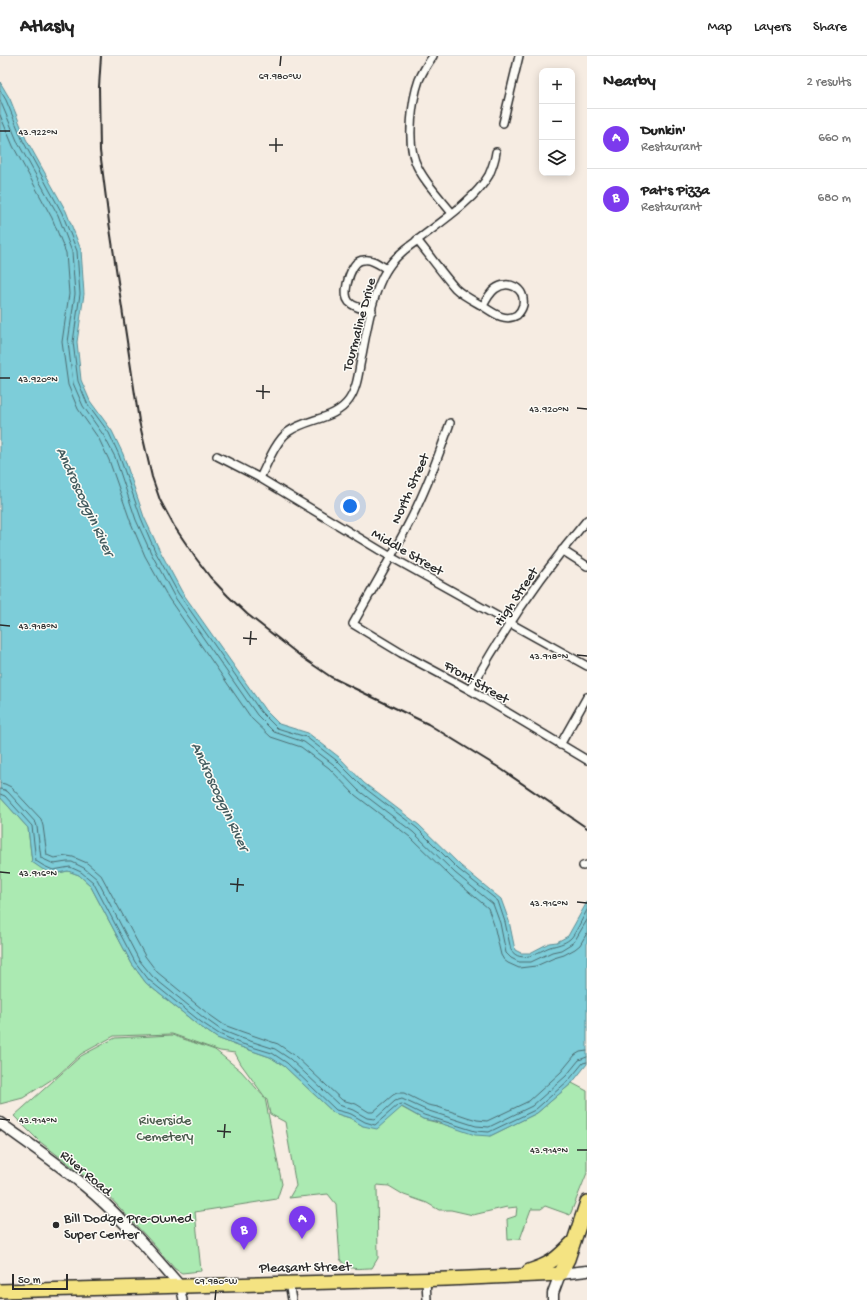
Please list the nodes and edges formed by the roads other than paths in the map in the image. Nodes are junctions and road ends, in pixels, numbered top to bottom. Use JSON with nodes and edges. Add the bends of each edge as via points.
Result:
{"nodes":[{"id":1,"x":433,"y":56,"type":"edge"},
{"id":2,"x":519,"y":56,"type":"edge"},
{"id":3,"x":503,"y":123,"type":"dead end"},
{"id":4,"x":496,"y":152,"type":"dead end"},
{"id":5,"x":452,"y":213,"type":"junction"},
{"id":6,"x":418,"y":240,"type":"junction"},
{"id":7,"x":387,"y":269,"type":"junction"},
{"id":8,"x":483,"y":306,"type":"junction"},
{"id":9,"x":372,"y":311,"type":"junction"},
{"id":10,"x":450,"y":423,"type":"dead end"},
{"id":11,"x":216,"y":456,"type":"dead end"},
{"id":12,"x":260,"y":478,"type":"junction"},
{"id":13,"x":587,"y":520,"type":"edge"},
{"id":14,"x":562,"y":550,"type":"junction"},
{"id":15,"x":391,"y":557,"type":"junction"},
{"id":16,"x":587,"y":566,"type":"edge"},
{"id":17,"x":353,"y":624,"type":"joint"},
{"id":18,"x":511,"y":624,"type":"junction"},
{"id":19,"x":587,"y":666,"type":"edge"},
{"id":20,"x":470,"y":690,"type":"junction"},
{"id":21,"x":587,"y":697,"type":"edge"},
{"id":22,"x":560,"y":745,"type":"junction"},
{"id":23,"x":587,"y":760,"type":"edge"},
{"id":24,"x":0,"y":1124,"type":"edge"},
{"id":25,"x":587,"y":1202,"type":"edge"},
{"id":26,"x":573,"y":1242,"type":"junction"},
{"id":27,"x":587,"y":1272,"type":"edge"},
{"id":28,"x":560,"y":1274,"type":"junction"},
{"id":29,"x":510,"y":1277,"type":"junction"},
{"id":30,"x":426,"y":1280,"type":"junction"},
{"id":31,"x":289,"y":1283,"type":"junction"},
{"id":32,"x":180,"y":1286,"type":"junction"},
{"id":33,"x":0,"y":1290,"type":"edge"},
{"id":34,"x":183,"y":1300,"type":"edge"},
{"id":35,"x":292,"y":1300,"type":"edge"},
{"id":36,"x":427,"y":1300,"type":"edge"},
{"id":37,"x":553,"y":1300,"type":"edge"}],
"edges":[{"from":1,"to":5,"type":"street","via":[[416,89],[410,134],[411,146],[419,170]]},
{"from":2,"to":3,"type":"street"},
{"from":4,"to":5,"type":"street","name":"Tourmaline Drive","via":[[488,176],[474,194]]},
{"from":5,"to":6,"type":"street","name":"Tourmaline Drive"},
{"from":6,"to":7,"type":"street","name":"Tourmaline Drive"},
{"from":6,"to":8,"type":"street","via":[[456,289]]},
{"from":7,"to":9,"type":"street","name":"Tourmaline Drive","via":[[378,287]]},
{"from":7,"to":9,"type":"street","via":[[365,259],[354,266],[345,293],[346,298],[354,306]]},
{"from":8,"to":8,"type":"street","via":[[497,315],[509,318],[519,313],[523,296],[515,286],[504,285],[494,290]]},
{"from":9,"to":12,"type":"street","name":"Tourmaline Drive","via":[[358,376],[350,399],[339,410],[289,431],[280,441]]},
{"from":10,"to":15,"type":"street","name":"North Street","via":[[436,463]]},
{"from":11,"to":12,"type":"street","name":"Middle Street"},
{"from":12,"to":15,"type":"street","name":"Middle Street"},
{"from":13,"to":14,"type":"street","name":"High Street"},
{"from":14,"to":16,"type":"street"},
{"from":14,"to":18,"type":"street","name":"High Street"},
{"from":15,"to":17,"type":"street","name":"North Street"},
{"from":15,"to":18,"type":"street","name":"Middle Street"},
{"from":17,"to":20,"type":"street","name":"Front Street"},
{"from":18,"to":19,"type":"street","name":"Middle Street"},
{"from":18,"to":20,"type":"street","name":"High Street"},
{"from":20,"to":22,"type":"street","name":"Front Street"},
{"from":21,"to":22,"type":"street"},
{"from":22,"to":23,"type":"street","name":"Front Street"},
{"from":24,"to":32,"type":"street","name":"River Road","via":[[86,1187],[124,1223]]},
{"from":25,"to":26,"type":"highway"},
{"from":26,"to":28,"type":"highway"},
{"from":26,"to":29,"type":"highway","via":[[548,1265]]},
{"from":27,"to":28,"type":"street","name":"Pleasant Street"},
{"from":28,"to":29,"type":"highway","name":"Pleasant Street"},
{"from":28,"to":37,"type":"street"},
{"from":29,"to":30,"type":"highway","name":"Pleasant Street"},
{"from":30,"to":31,"type":"highway","name":"Pleasant Street"},
{"from":30,"to":36,"type":"street"},
{"from":31,"to":32,"type":"highway","name":"Pleasant Street"},
{"from":31,"to":35,"type":"street"},
{"from":32,"to":33,"type":"highway","name":"Pleasant Street"},
{"from":32,"to":34,"type":"street"}]}
